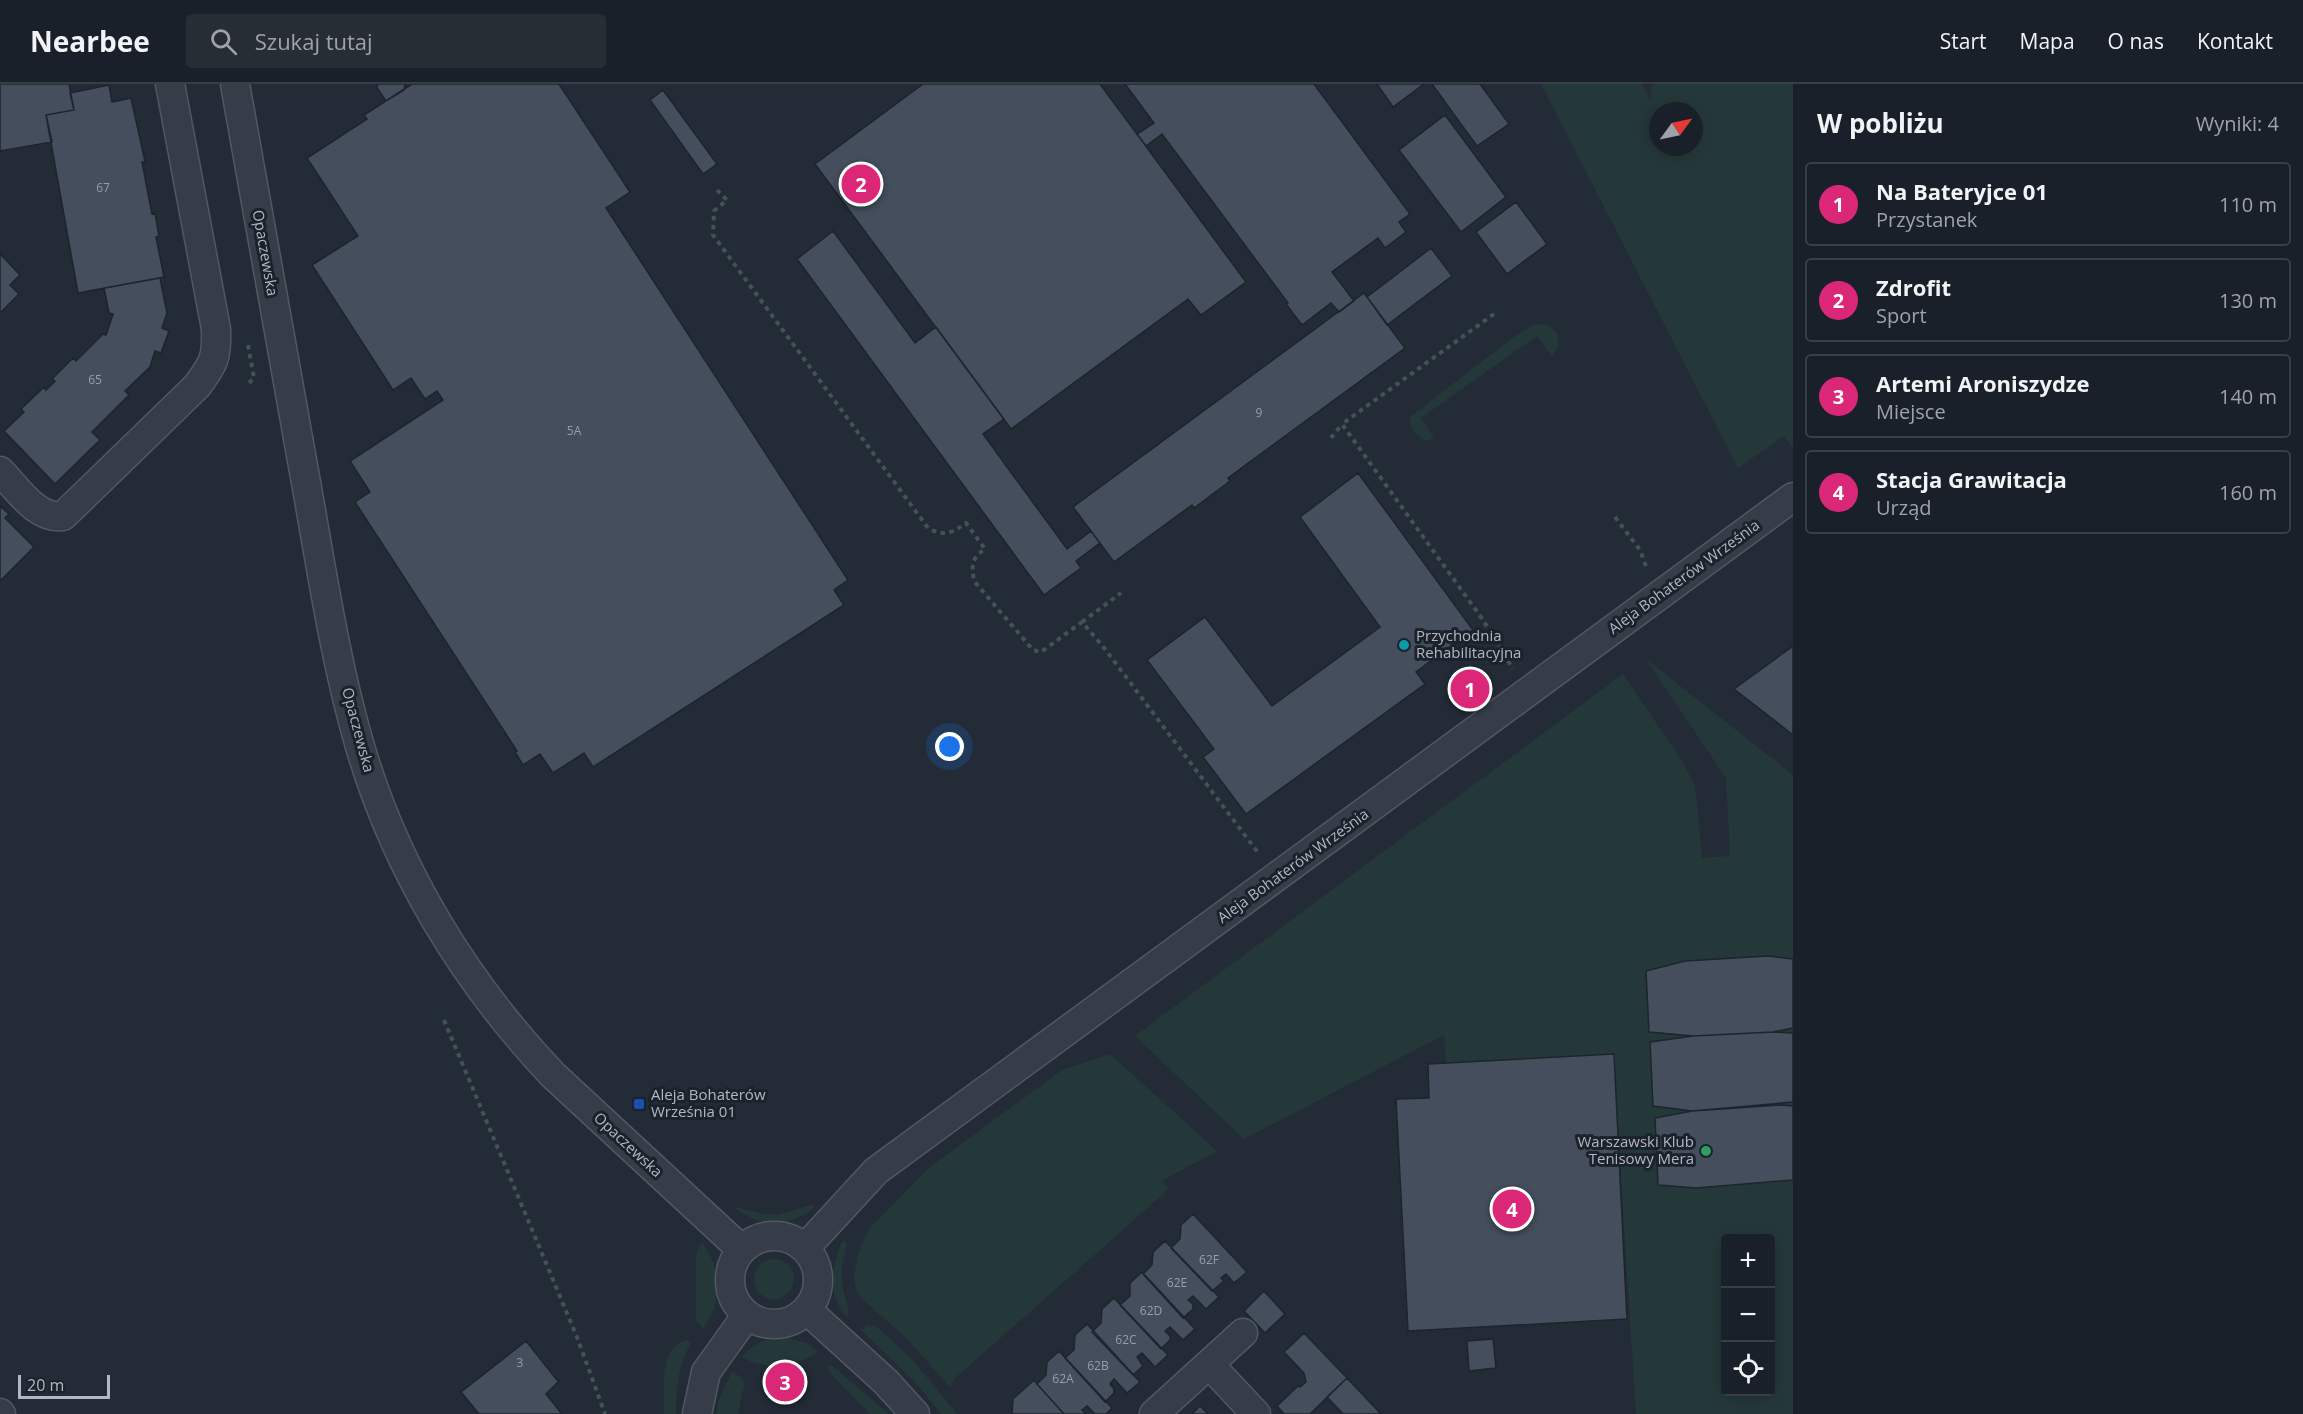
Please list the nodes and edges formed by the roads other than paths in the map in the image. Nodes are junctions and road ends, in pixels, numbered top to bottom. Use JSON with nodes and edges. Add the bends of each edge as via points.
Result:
{"nodes":[{"id":1,"x":170,"y":84,"type":"edge"},
{"id":2,"x":235,"y":84,"type":"edge"},
{"id":3,"x":0,"y":471,"type":"edge"},
{"id":4,"x":1793,"y":497,"type":"edge"},
{"id":5,"x":805,"y":1248,"type":"junction"},
{"id":6,"x":741,"y":1250,"type":"junction"},
{"id":7,"x":807,"y":1310,"type":"junction"},
{"id":8,"x":747,"y":1315,"type":"junction"},
{"id":9,"x":1243,"y":1334,"type":"dead end"},
{"id":10,"x":1209,"y":1364,"type":"junction"},
{"id":11,"x":697,"y":1414,"type":"edge"},
{"id":12,"x":915,"y":1414,"type":"edge"},
{"id":13,"x":1154,"y":1414,"type":"edge"},
{"id":14,"x":1256,"y":1414,"type":"edge"}],
"edges":[{"from":1,"to":3,"type":"street","via":[[216,329],[213,365],[197,386],[63,516],[51,518],[39,511]]},
{"from":2,"to":6,"type":"street","name":"Opaczewska","via":[[334,636],[359,742],[378,801],[449,944],[484,995],[553,1075]]},
{"from":4,"to":5,"type":"street","name":"Aleja Bohaterów Września","via":[[876,1171]]},
{"from":5,"to":6,"type":"street","via":[[794,1240],[766,1236]]},
{"from":5,"to":7,"type":"street","via":[[818,1272],[815,1298]]},
{"from":6,"to":8,"type":"street","via":[[733,1262],[731,1291]]},
{"from":7,"to":8,"type":"street","via":[[784,1323],[759,1322]]},
{"from":7,"to":12,"type":"street"},
{"from":8,"to":11,"type":"street","via":[[706,1372]]},
{"from":9,"to":10,"type":"street"},
{"from":10,"to":13,"type":"street"},
{"from":10,"to":14,"type":"street"}]}
